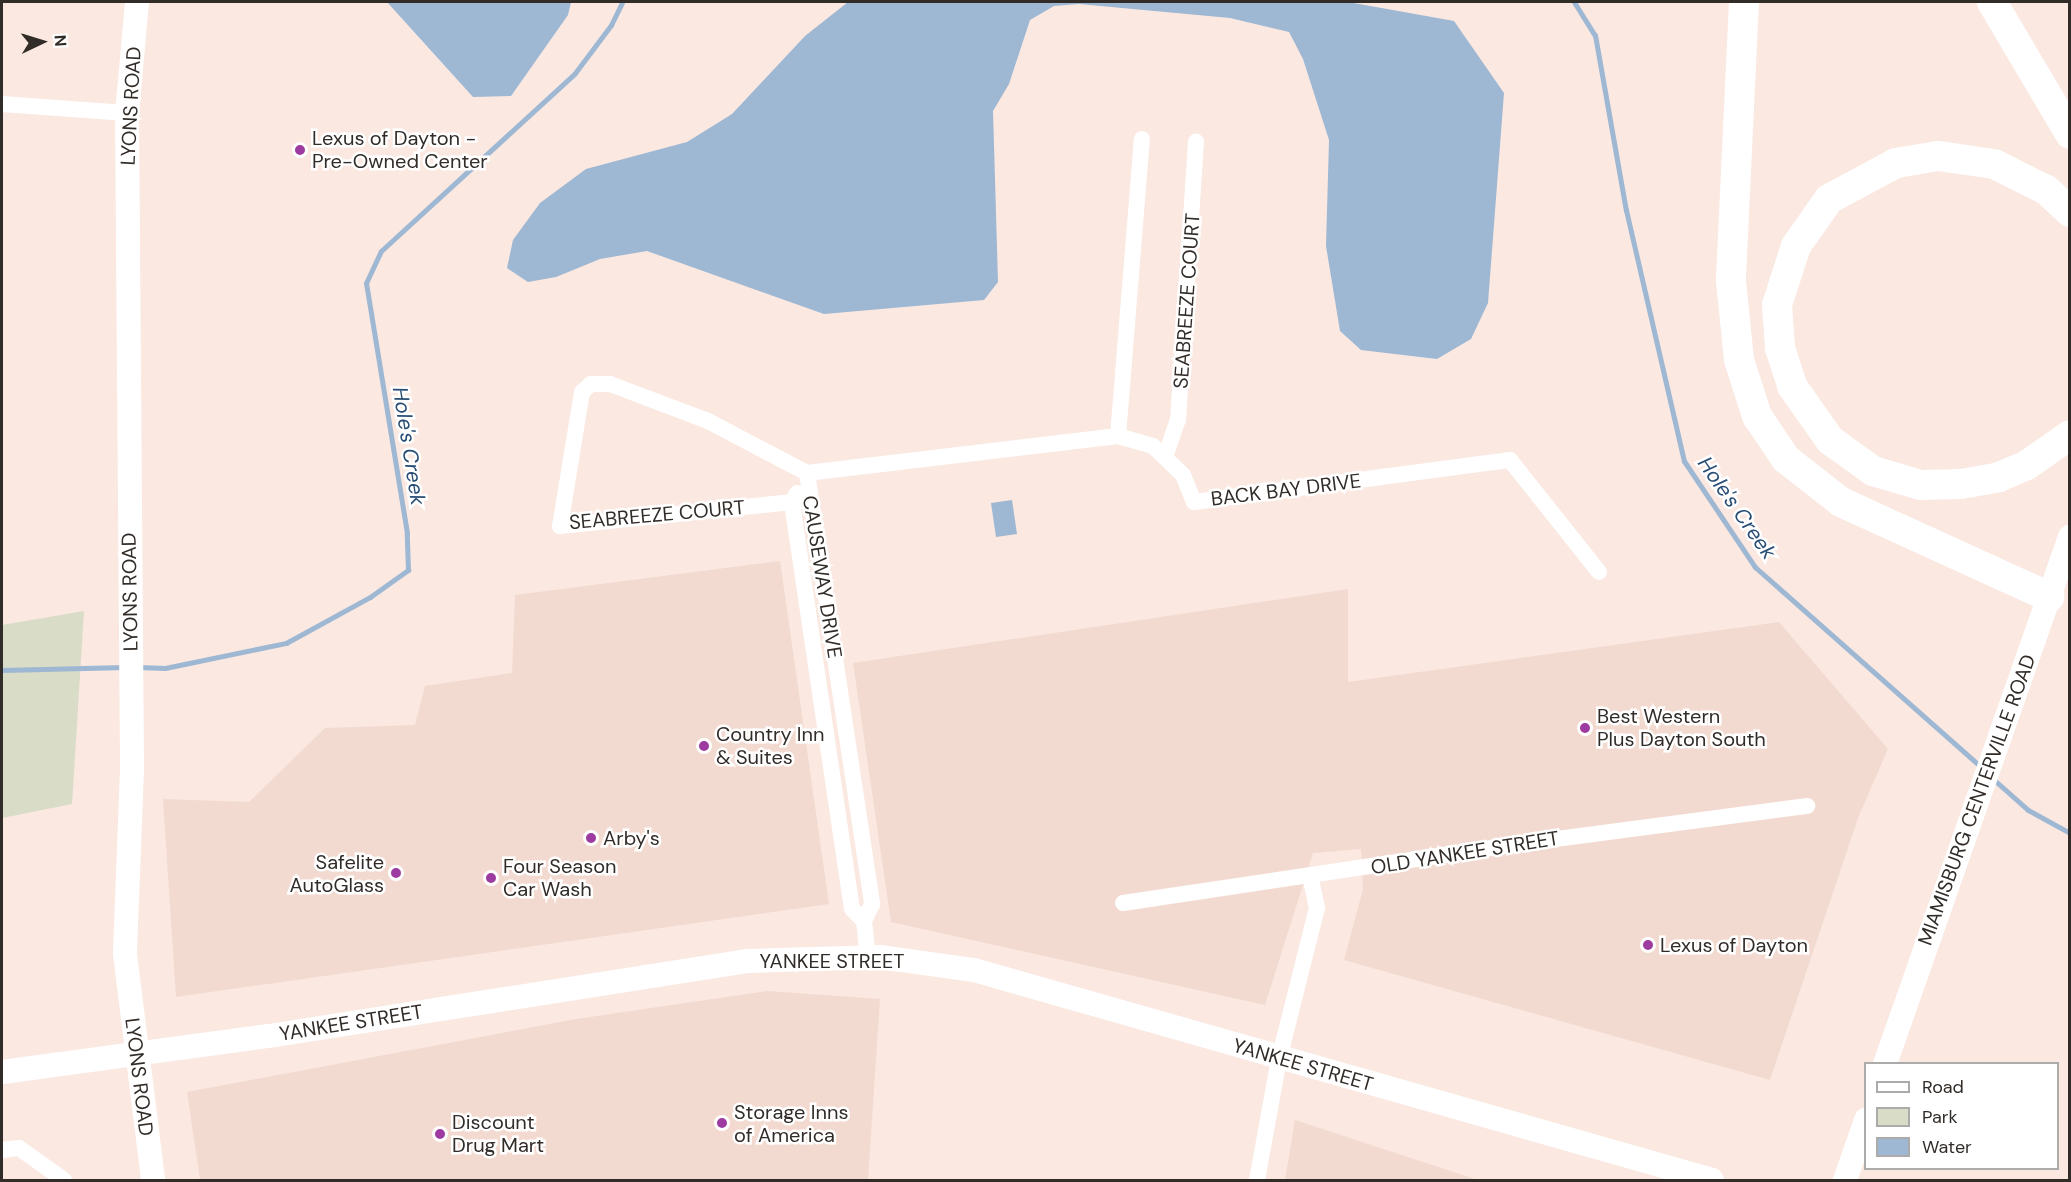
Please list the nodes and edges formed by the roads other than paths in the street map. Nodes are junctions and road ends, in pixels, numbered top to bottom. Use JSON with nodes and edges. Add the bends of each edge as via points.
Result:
{"nodes":[{"id":1,"x":137,"y":2,"type":"edge"},
{"id":2,"x":1744,"y":2,"type":"edge"},
{"id":3,"x":1992,"y":2,"type":"edge"},
{"id":4,"x":2,"y":104,"type":"edge"},
{"id":5,"x":127,"y":112,"type":"junction"},
{"id":6,"x":2070,"y":134,"type":"edge"},
{"id":7,"x":1142,"y":139,"type":"dead end"},
{"id":8,"x":1196,"y":142,"type":"dead end"},
{"id":9,"x":2070,"y":212,"type":"edge"},
{"id":10,"x":2070,"y":435,"type":"edge"},
{"id":11,"x":1118,"y":436,"type":"junction"},
{"id":12,"x":1165,"y":457,"type":"junction"},
{"id":13,"x":807,"y":473,"type":"junction"},
{"id":14,"x":811,"y":501,"type":"junction"},
{"id":15,"x":792,"y":503,"type":"junction"},
{"id":16,"x":2070,"y":537,"type":"edge"},
{"id":17,"x":1599,"y":572,"type":"dead end"},
{"id":18,"x":2049,"y":597,"type":"junction"},
{"id":19,"x":842,"y":706,"type":"junction"},
{"id":20,"x":823,"y":710,"type":"junction"},
{"id":21,"x":1807,"y":806,"type":"dead end"},
{"id":22,"x":1310,"y":876,"type":"junction"},
{"id":23,"x":1123,"y":903,"type":"dead end"},
{"id":24,"x":864,"y":921,"type":"junction"},
{"id":25,"x":868,"y":957,"type":"junction"},
{"id":26,"x":135,"y":1052,"type":"junction"},
{"id":27,"x":1279,"y":1059,"type":"junction"},
{"id":28,"x":1886,"y":1062,"type":"edge"},
{"id":29,"x":2,"y":1072,"type":"edge"},
{"id":30,"x":1864,"y":1126,"type":"edge"},
{"id":31,"x":2,"y":1150,"type":"edge"},
{"id":32,"x":64,"y":1180,"type":"edge"},
{"id":33,"x":153,"y":1180,"type":"edge"},
{"id":34,"x":1257,"y":1180,"type":"edge"},
{"id":35,"x":1712,"y":1180,"type":"edge"},
{"id":36,"x":1845,"y":1180,"type":"edge"}],
"edges":[{"from":1,"to":5,"type":"main road","name":"LYONS ROAD"},
{"from":2,"to":18,"type":"highway","via":[[1731,281],[1739,360],[1757,416],[1786,459],[1841,502]]},
{"from":3,"to":6,"type":"highway"},
{"from":4,"to":5,"type":"street"},
{"from":5,"to":26,"type":"main road","name":"LYONS ROAD","via":[[132,770],[125,954]]},
{"from":7,"to":11,"type":"street"},
{"from":8,"to":12,"type":"street","name":"SEABREEZE COURT","via":[[1178,420]]},
{"from":9,"to":10,"type":"highway","via":[[2046,190],[1994,164],[1938,156],[1896,163],[1829,199],[1796,246],[1777,305],[1780,348],[1792,386],[1830,440],[1873,471],[1921,485],[1970,483],[1999,477],[2027,465]]},
{"from":11,"to":12,"type":"street","name":"BACK BAY DRIVE","via":[[1153,446]]},
{"from":11,"to":13,"type":"street","name":"BACK BAY DRIVE"},
{"from":12,"to":17,"type":"street","name":"BACK BAY DRIVE","via":[[1183,475],[1194,502],[1510,460]]},
{"from":13,"to":14,"type":"street","name":"CAUSEWAY DRIVE"},
{"from":13,"to":15,"type":"street","name":"CAUSEWAY DRIVE"},
{"from":13,"to":15,"type":"street","name":"SEABREEZE COURT","via":[[708,421],[610,384],[591,384],[582,392],[560,526]]},
{"from":14,"to":15,"type":"street","name":"SEABREEZE COURT"},
{"from":14,"to":19,"type":"street","name":"CAUSEWAY DRIVE"},
{"from":15,"to":20,"type":"street","name":"CAUSEWAY DRIVE"},
{"from":16,"to":18,"type":"main road","name":"MIAMISBURG CENTERVILLE ROAD"},
{"from":18,"to":28,"type":"main road","name":"MIAMISBURG CENTERVILLE ROAD"},
{"from":19,"to":20,"type":"street"},
{"from":19,"to":24,"type":"street","name":"CAUSEWAY DRIVE","via":[[872,904]]},
{"from":20,"to":24,"type":"street","name":"CAUSEWAY DRIVE","via":[[852,909]]},
{"from":21,"to":22,"type":"street","name":"OLD YANKEE STREET","via":[[1515,844]]},
{"from":22,"to":23,"type":"street","name":"OLD YANKEE STREET"},
{"from":22,"to":27,"type":"street","via":[[1317,908]]},
{"from":24,"to":25,"type":"street","name":"CAUSEWAY DRIVE"},
{"from":25,"to":26,"type":"main road","name":"YANKEE STREET","via":[[748,961],[269,1036]]},
{"from":25,"to":27,"type":"main road","name":"YANKEE STREET","via":[[974,970]]},
{"from":26,"to":29,"type":"main road","name":"YANKEE STREET"},
{"from":26,"to":33,"type":"main road","name":"LYONS ROAD"},
{"from":27,"to":34,"type":"street"},
{"from":27,"to":35,"type":"main road","name":"YANKEE STREET"},
{"from":30,"to":36,"type":"main road"},
{"from":31,"to":32,"type":"street","via":[[19,1148]]}]}
